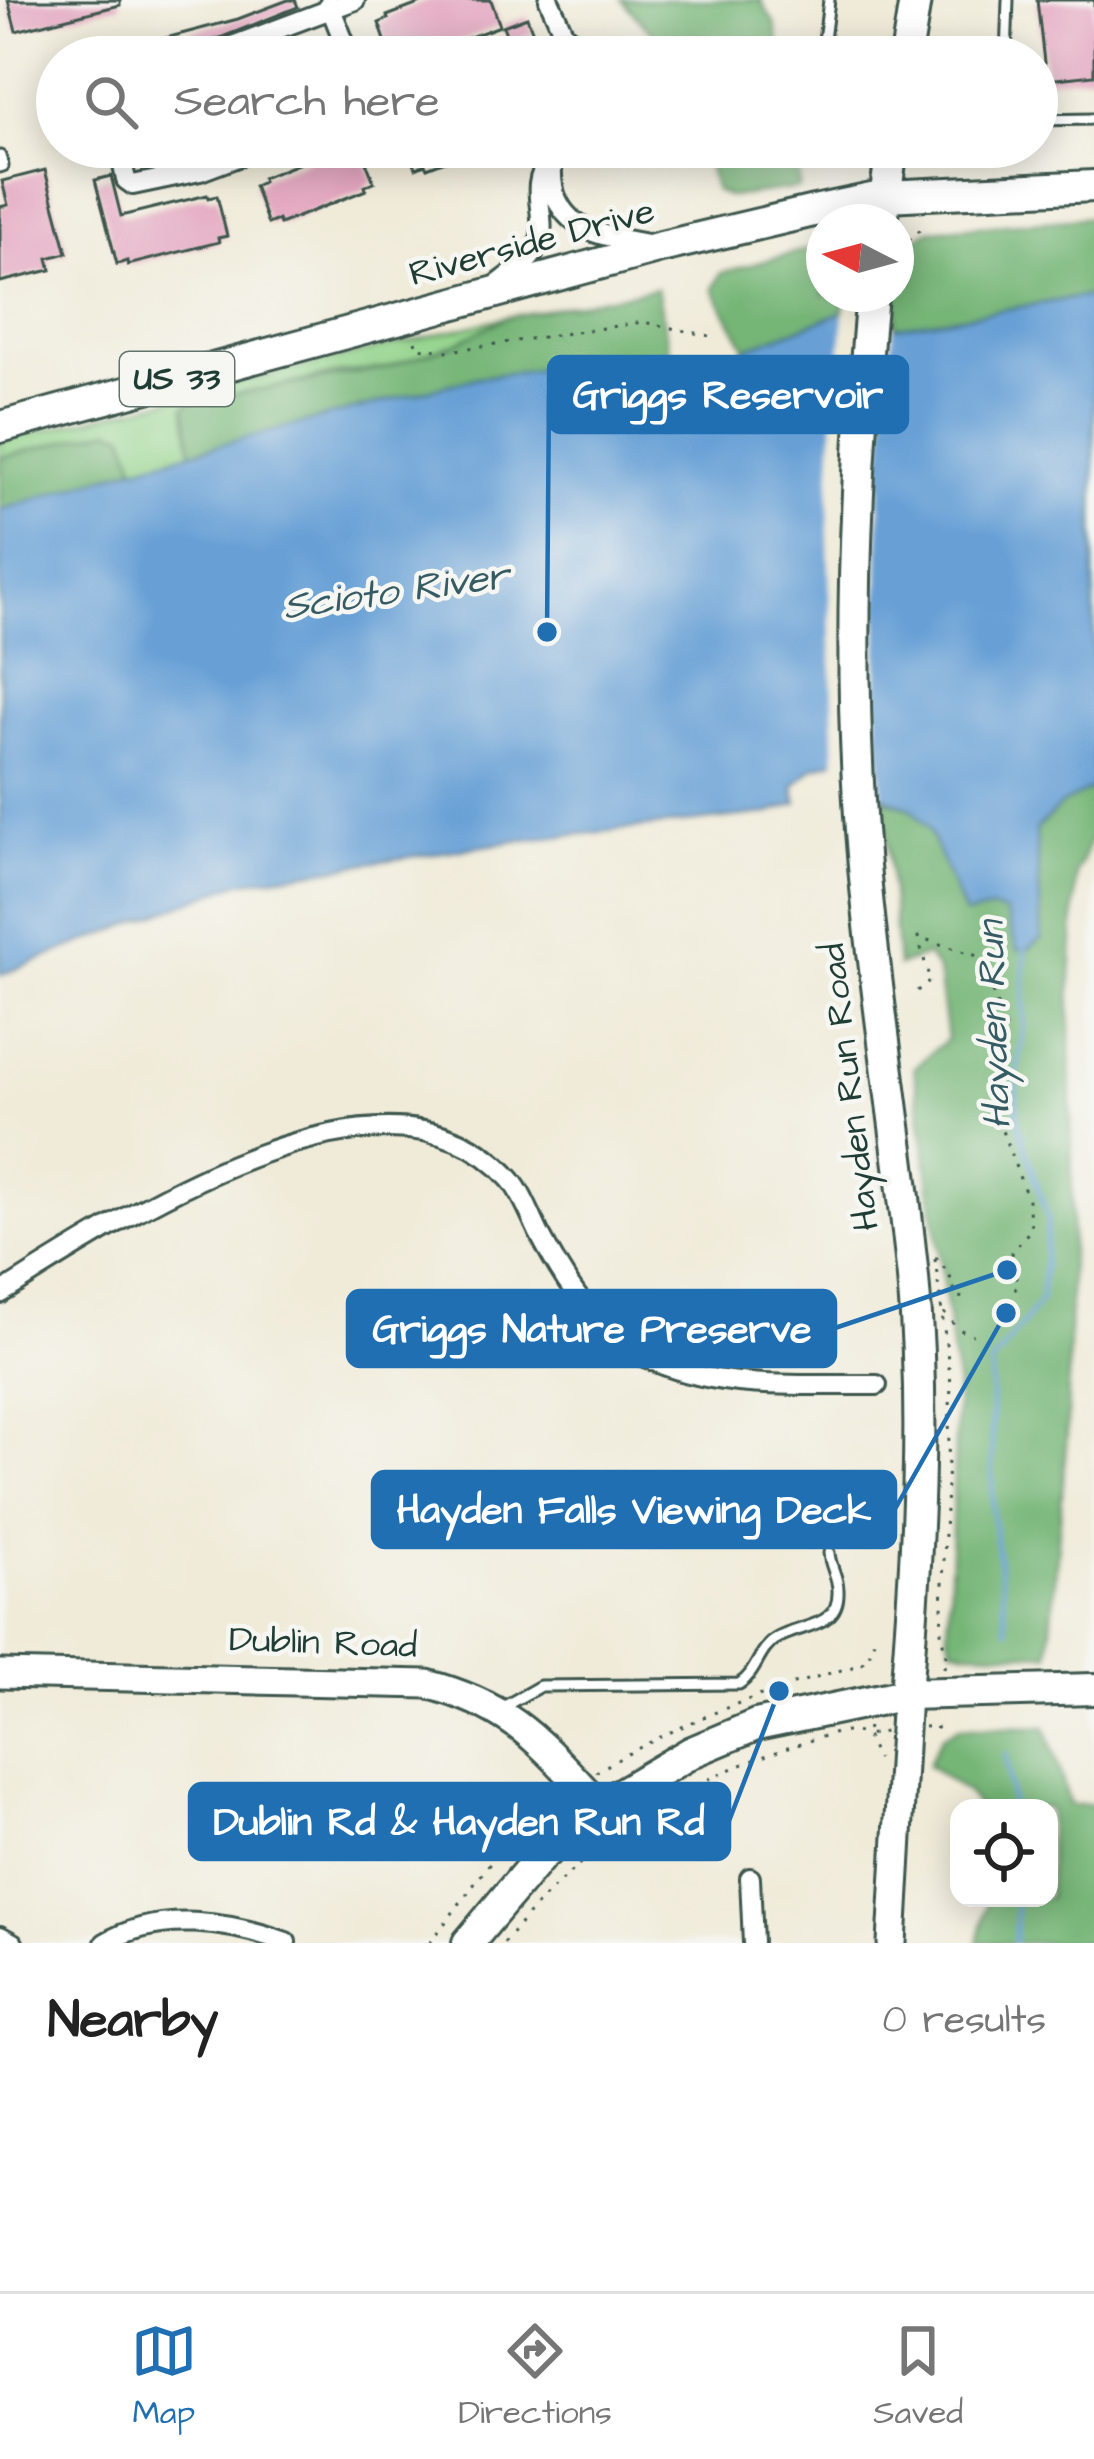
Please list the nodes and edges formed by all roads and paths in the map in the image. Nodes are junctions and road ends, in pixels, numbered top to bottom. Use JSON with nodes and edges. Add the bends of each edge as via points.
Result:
{"nodes":[{"id":1,"x":355,"y":0,"type":"edge"},
{"id":2,"x":549,"y":0,"type":"edge"},
{"id":3,"x":829,"y":0,"type":"edge"},
{"id":4,"x":915,"y":0,"type":"edge"},
{"id":5,"x":1008,"y":0,"type":"edge"},
{"id":6,"x":330,"y":5,"type":"edge"},
{"id":7,"x":254,"y":36,"type":"edge"},
{"id":8,"x":342,"y":36,"type":"edge"},
{"id":9,"x":567,"y":36,"type":"edge"},
{"id":10,"x":825,"y":36,"type":"edge"},
{"id":11,"x":909,"y":36,"type":"edge"},
{"id":12,"x":1007,"y":36,"type":"edge"},
{"id":13,"x":1094,"y":119,"type":"edge"},
{"id":14,"x":1058,"y":120,"type":"edge"},
{"id":15,"x":0,"y":156,"type":"edge"},
{"id":16,"x":0,"y":167,"type":"edge"},
{"id":17,"x":124,"y":168,"type":"edge"},
{"id":18,"x":168,"y":168,"type":"edge"},
{"id":19,"x":201,"y":168,"type":"edge"},
{"id":20,"x":543,"y":168,"type":"edge"},
{"id":21,"x":552,"y":168,"type":"edge"},
{"id":22,"x":875,"y":168,"type":"edge"},
{"id":23,"x":171,"y":178,"type":"junction"},
{"id":24,"x":1094,"y":187,"type":"edge"},
{"id":25,"x":883,"y":204,"type":"edge"},
{"id":26,"x":914,"y":206,"type":"edge"},
{"id":27,"x":806,"y":223,"type":"edge"},
{"id":28,"x":923,"y":227,"type":"dead end"},
{"id":29,"x":914,"y":235,"type":"edge"},
{"id":30,"x":661,"y":248,"type":"junction"},
{"id":31,"x":488,"y":293,"type":"junction"},
{"id":32,"x":870,"y":312,"type":"edge"},
{"id":33,"x":406,"y":317,"type":"junction"},
{"id":34,"x":710,"y":336,"type":"dead end"},
{"id":35,"x":0,"y":427,"type":"edge"},
{"id":36,"x":917,"y":991,"type":"dead end"},
{"id":37,"x":935,"y":1256,"type":"dead end"},
{"id":38,"x":0,"y":1294,"type":"edge"},
{"id":39,"x":967,"y":1298,"type":"dead end"},
{"id":40,"x":943,"y":1311,"type":"dead end"},
{"id":41,"x":1006,"y":1313,"type":"dead end"},
{"id":42,"x":974,"y":1335,"type":"dead end"},
{"id":43,"x":877,"y":1384,"type":"dead end"},
{"id":44,"x":830,"y":1553,"type":"dead end"},
{"id":45,"x":0,"y":1673,"type":"edge"},
{"id":46,"x":1094,"y":1690,"type":"edge"},
{"id":47,"x":906,"y":1694,"type":"junction"},
{"id":48,"x":498,"y":1709,"type":"junction"},
{"id":49,"x":877,"y":1759,"type":"dead end"},
{"id":50,"x":600,"y":1806,"type":"junction"},
{"id":51,"x":750,"y":1877,"type":"dead end"},
{"id":52,"x":0,"y":1936,"type":"edge"},
{"id":53,"x":286,"y":1942,"type":"edge"},
{"id":54,"x":13,"y":1943,"type":"edge"},
{"id":55,"x":105,"y":1943,"type":"edge"},
{"id":56,"x":468,"y":1943,"type":"edge"},
{"id":57,"x":504,"y":1943,"type":"edge"},
{"id":58,"x":753,"y":1943,"type":"edge"},
{"id":59,"x":892,"y":1943,"type":"edge"}],
"edges":[{"from":1,"to":6,"type":"street"},
{"from":2,"to":9,"type":"street"},
{"from":3,"to":10,"type":"lane"},
{"from":4,"to":11,"type":"main road"},
{"from":5,"to":12,"type":"lane"},
{"from":6,"to":7,"type":"street"},
{"from":6,"to":8,"type":"street"},
{"from":13,"to":14,"type":"lane"},
{"from":15,"to":16,"type":"lane"},
{"from":17,"to":23,"type":"street","via":[[129,184]]},
{"from":18,"to":23,"type":"lane"},
{"from":19,"to":23,"type":"street"},
{"from":20,"to":31,"type":"street","via":[[536,252]]},
{"from":21,"to":30,"type":"street","via":[[565,216],[578,227]]},
{"from":22,"to":25,"type":"main road"},
{"from":24,"to":26,"type":"main road","name":"Riverside Drive","number":"US 33"},
{"from":27,"to":30,"type":"main road","name":"Riverside Drive","number":"US 33"},
{"from":28,"to":29,"type":"path"},
{"from":30,"to":31,"type":"main road","name":"Riverside Drive","number":"US 33"},
{"from":31,"to":33,"type":"main road","name":"Riverside Drive","number":"US 33"},
{"from":32,"to":47,"type":"main road","name":"Hayden Run Road","via":[[855,541],[863,854],[917,1340],[920,1511]]},
{"from":33,"to":34,"type":"path","via":[[417,348],[449,351],[643,322]]},
{"from":33,"to":35,"type":"main road","name":"Riverside Drive","number":"US 33"},
{"from":36,"to":41,"type":"path","via":[[930,981],[918,937],[987,959],[1006,1029],[994,1078],[1001,1128],[1031,1229],[1012,1252],[1017,1285]]},
{"from":37,"to":39,"type":"path","via":[[956,1298]]},
{"from":38,"to":43,"type":"street","via":[[210,1174],[322,1137],[405,1128],[444,1134],[512,1181],[564,1281],[645,1357],[716,1379]]},
{"from":40,"to":42,"type":"path"},
{"from":44,"to":48,"type":"lane","via":[[838,1582],[832,1616],[768,1644],[739,1684],[541,1685]]},
{"from":45,"to":48,"type":"main road","name":"Dublin Road","via":[[427,1684]]},
{"from":46,"to":47,"type":"main road"},
{"from":47,"to":50,"type":"main road","via":[[755,1725]]},
{"from":47,"to":59,"type":"main road","name":"Hayden Run Road"},
{"from":48,"to":50,"type":"main road","name":"Dublin Road"},
{"from":49,"to":57,"type":"path","via":[[857,1731],[733,1766],[597,1846]]},
{"from":50,"to":56,"type":"main road","via":[[541,1856]]},
{"from":51,"to":58,"type":"street"},
{"from":52,"to":54,"type":"street"},
{"from":53,"to":55,"type":"street","via":[[241,1926],[198,1923],[154,1926]]}]}
